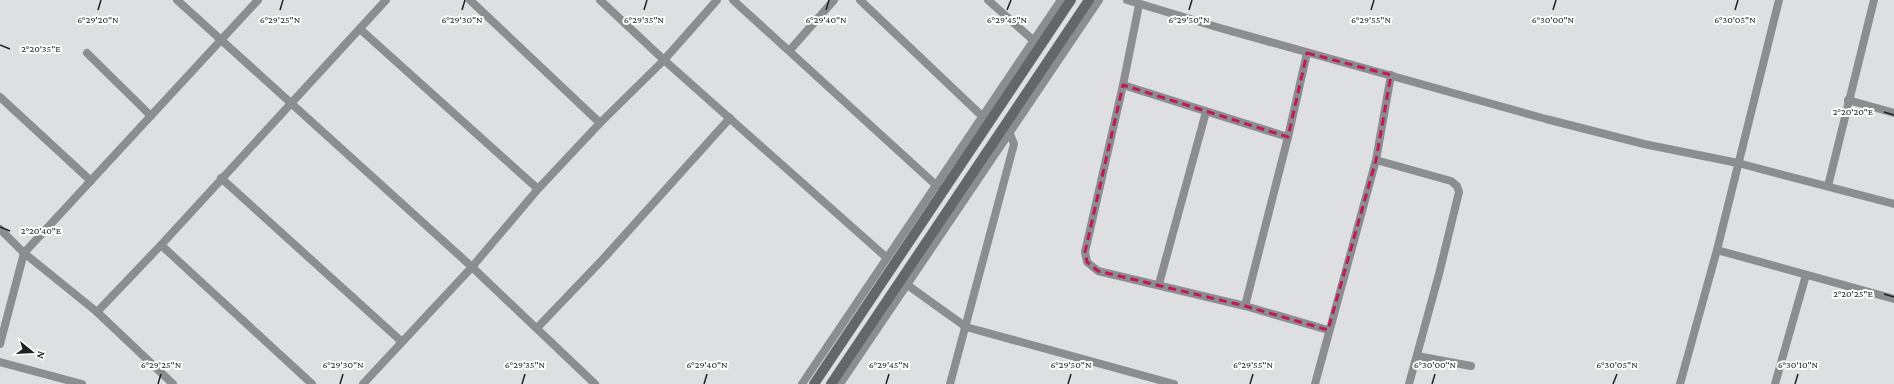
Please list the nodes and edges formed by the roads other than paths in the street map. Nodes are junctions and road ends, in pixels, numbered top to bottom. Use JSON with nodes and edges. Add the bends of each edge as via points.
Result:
{"nodes":[{"id":1,"x":177,"y":0,"type":"edge"},
{"id":2,"x":258,"y":0,"type":"edge"},
{"id":3,"x":386,"y":0,"type":"edge"},
{"id":4,"x":470,"y":0,"type":"edge"},
{"id":5,"x":600,"y":0,"type":"edge"},
{"id":6,"x":717,"y":0,"type":"edge"},
{"id":7,"x":733,"y":0,"type":"edge"},
{"id":8,"x":834,"y":0,"type":"edge"},
{"id":9,"x":860,"y":0,"type":"edge"},
{"id":10,"x":988,"y":0,"type":"edge"},
{"id":11,"x":1061,"y":0,"type":"edge"},
{"id":12,"x":1071,"y":0,"type":"edge"},
{"id":13,"x":1089,"y":0,"type":"edge"},
{"id":14,"x":1099,"y":0,"type":"edge"},
{"id":15,"x":1127,"y":0,"type":"edge"},
{"id":16,"x":1779,"y":0,"type":"edge"},
{"id":17,"x":1874,"y":0,"type":"edge"},
{"id":18,"x":1139,"y":4,"type":"junction"},
{"id":19,"x":360,"y":29,"type":"junction"},
{"id":20,"x":221,"y":40,"type":"junction"},
{"id":21,"x":1034,"y":41,"type":"junction"},
{"id":22,"x":790,"y":50,"type":"junction"},
{"id":23,"x":87,"y":53,"type":"dead end"},
{"id":24,"x":1307,"y":53,"type":"junction"},
{"id":25,"x":664,"y":60,"type":"junction"},
{"id":26,"x":1391,"y":75,"type":"junction"},
{"id":27,"x":1123,"y":85,"type":"junction"},
{"id":28,"x":0,"y":97,"type":"edge"},
{"id":29,"x":1848,"y":100,"type":"junction"},
{"id":30,"x":292,"y":102,"type":"junction"},
{"id":31,"x":1206,"y":112,"type":"junction"},
{"id":32,"x":1894,"y":113,"type":"edge"},
{"id":33,"x":151,"y":116,"type":"junction"},
{"id":34,"x":983,"y":117,"type":"junction"},
{"id":35,"x":730,"y":118,"type":"junction"},
{"id":36,"x":600,"y":123,"type":"junction"},
{"id":37,"x":1010,"y":134,"type":"junction"},
{"id":38,"x":1288,"y":137,"type":"junction"},
{"id":39,"x":1376,"y":160,"type":"junction"},
{"id":40,"x":1738,"y":162,"type":"junction"},
{"id":41,"x":221,"y":178,"type":"junction"},
{"id":42,"x":91,"y":181,"type":"junction"},
{"id":43,"x":937,"y":186,"type":"junction"},
{"id":44,"x":1828,"y":186,"type":"junction"},
{"id":45,"x":538,"y":190,"type":"junction"},
{"id":46,"x":1894,"y":204,"type":"edge"},
{"id":47,"x":0,"y":229,"type":"edge"},
{"id":48,"x":161,"y":245,"type":"junction"},
{"id":49,"x":1717,"y":250,"type":"junction"},
{"id":50,"x":24,"y":253,"type":"junction"},
{"id":51,"x":887,"y":258,"type":"junction"},
{"id":52,"x":472,"y":267,"type":"junction"},
{"id":53,"x":1806,"y":275,"type":"junction"},
{"id":54,"x":906,"y":284,"type":"junction"},
{"id":55,"x":1158,"y":284,"type":"junction"},
{"id":56,"x":1894,"y":299,"type":"edge"},
{"id":57,"x":1244,"y":306,"type":"junction"},
{"id":58,"x":97,"y":312,"type":"junction"},
{"id":59,"x":966,"y":327,"type":"junction"},
{"id":60,"x":537,"y":328,"type":"junction"},
{"id":61,"x":1328,"y":330,"type":"junction"},
{"id":62,"x":402,"y":340,"type":"junction"},
{"id":63,"x":0,"y":344,"type":"edge"},
{"id":64,"x":1417,"y":356,"type":"junction"},
{"id":65,"x":0,"y":362,"type":"edge"},
{"id":66,"x":1471,"y":366,"type":"dead end"},
{"id":67,"x":168,"y":383,"type":"edge"},
{"id":68,"x":82,"y":384,"type":"edge"},
{"id":69,"x":312,"y":384,"type":"edge"},
{"id":70,"x":363,"y":384,"type":"edge"},
{"id":71,"x":596,"y":384,"type":"edge"},
{"id":72,"x":802,"y":384,"type":"edge"},
{"id":73,"x":814,"y":384,"type":"edge"},
{"id":74,"x":831,"y":384,"type":"edge"},
{"id":75,"x":840,"y":384,"type":"edge"},
{"id":76,"x":950,"y":384,"type":"edge"},
{"id":77,"x":1174,"y":384,"type":"edge"},
{"id":78,"x":1315,"y":384,"type":"edge"},
{"id":79,"x":1409,"y":384,"type":"edge"},
{"id":80,"x":1680,"y":384,"type":"edge"},
{"id":81,"x":1775,"y":384,"type":"edge"}],
"edges":[{"from":1,"to":20,"type":"street"},
{"from":2,"to":20,"type":"street"},
{"from":3,"to":19,"type":"street"},
{"from":4,"to":36,"type":"street"},
{"from":5,"to":25,"type":"street"},
{"from":6,"to":25,"type":"street"},
{"from":7,"to":22,"type":"street"},
{"from":8,"to":22,"type":"street"},
{"from":9,"to":34,"type":"street"},
{"from":10,"to":21,"type":"street"},
{"from":11,"to":21,"type":"street"},
{"from":12,"to":73,"type":"main road"},
{"from":13,"to":74,"type":"main road"},
{"from":14,"to":37,"type":"street"},
{"from":15,"to":18,"type":"street"},
{"from":16,"to":40,"type":"street"},
{"from":17,"to":29,"type":"street"},
{"from":18,"to":24,"type":"street"},
{"from":18,"to":27,"type":"street"},
{"from":19,"to":30,"type":"street"},
{"from":19,"to":45,"type":"street"},
{"from":20,"to":30,"type":"street"},
{"from":20,"to":33,"type":"street"},
{"from":21,"to":34,"type":"street"},
{"from":22,"to":43,"type":"street"},
{"from":23,"to":33,"type":"street"},
{"from":24,"to":26,"type":"street"},
{"from":24,"to":38,"type":"street"},
{"from":25,"to":35,"type":"street"},
{"from":25,"to":36,"type":"street"},
{"from":26,"to":39,"type":"street"},
{"from":26,"to":40,"type":"street","via":[[1644,144]]},
{"from":27,"to":31,"type":"street"},
{"from":27,"to":55,"type":"street","via":[[1085,252],[1087,262],[1098,271]]},
{"from":28,"to":42,"type":"street"},
{"from":29,"to":32,"type":"street"},
{"from":29,"to":44,"type":"street"},
{"from":30,"to":41,"type":"street"},
{"from":30,"to":52,"type":"street"},
{"from":31,"to":38,"type":"street"},
{"from":31,"to":55,"type":"street"},
{"from":33,"to":42,"type":"street"},
{"from":34,"to":43,"type":"street"},
{"from":35,"to":51,"type":"street"},
{"from":35,"to":60,"type":"street"},
{"from":36,"to":45,"type":"street"},
{"from":37,"to":54,"type":"street"},
{"from":37,"to":59,"type":"street","via":[[1014,144]]},
{"from":38,"to":57,"type":"street"},
{"from":39,"to":61,"type":"street"},
{"from":39,"to":64,"type":"street","via":[[1451,180],[1459,192]]},
{"from":40,"to":44,"type":"street"},
{"from":40,"to":49,"type":"street"},
{"from":41,"to":48,"type":"street"},
{"from":41,"to":62,"type":"street"},
{"from":42,"to":50,"type":"street"},
{"from":43,"to":51,"type":"street"},
{"from":44,"to":46,"type":"street"},
{"from":45,"to":52,"type":"street"},
{"from":47,"to":50,"type":"street"},
{"from":48,"to":58,"type":"street"},
{"from":48,"to":69,"type":"street"},
{"from":49,"to":53,"type":"street"},
{"from":49,"to":80,"type":"street"},
{"from":50,"to":58,"type":"street"},
{"from":50,"to":63,"type":"street"},
{"from":51,"to":72,"type":"street"},
{"from":52,"to":60,"type":"street"},
{"from":52,"to":62,"type":"street"},
{"from":53,"to":56,"type":"street"},
{"from":53,"to":81,"type":"street"},
{"from":54,"to":59,"type":"street"},
{"from":54,"to":75,"type":"street"},
{"from":55,"to":57,"type":"street"},
{"from":57,"to":61,"type":"street"},
{"from":58,"to":67,"type":"street"},
{"from":59,"to":76,"type":"street"},
{"from":59,"to":77,"type":"street"},
{"from":60,"to":71,"type":"street"},
{"from":61,"to":78,"type":"street"},
{"from":62,"to":70,"type":"street"},
{"from":64,"to":66,"type":"street"},
{"from":64,"to":79,"type":"street"},
{"from":65,"to":68,"type":"street"}]}
